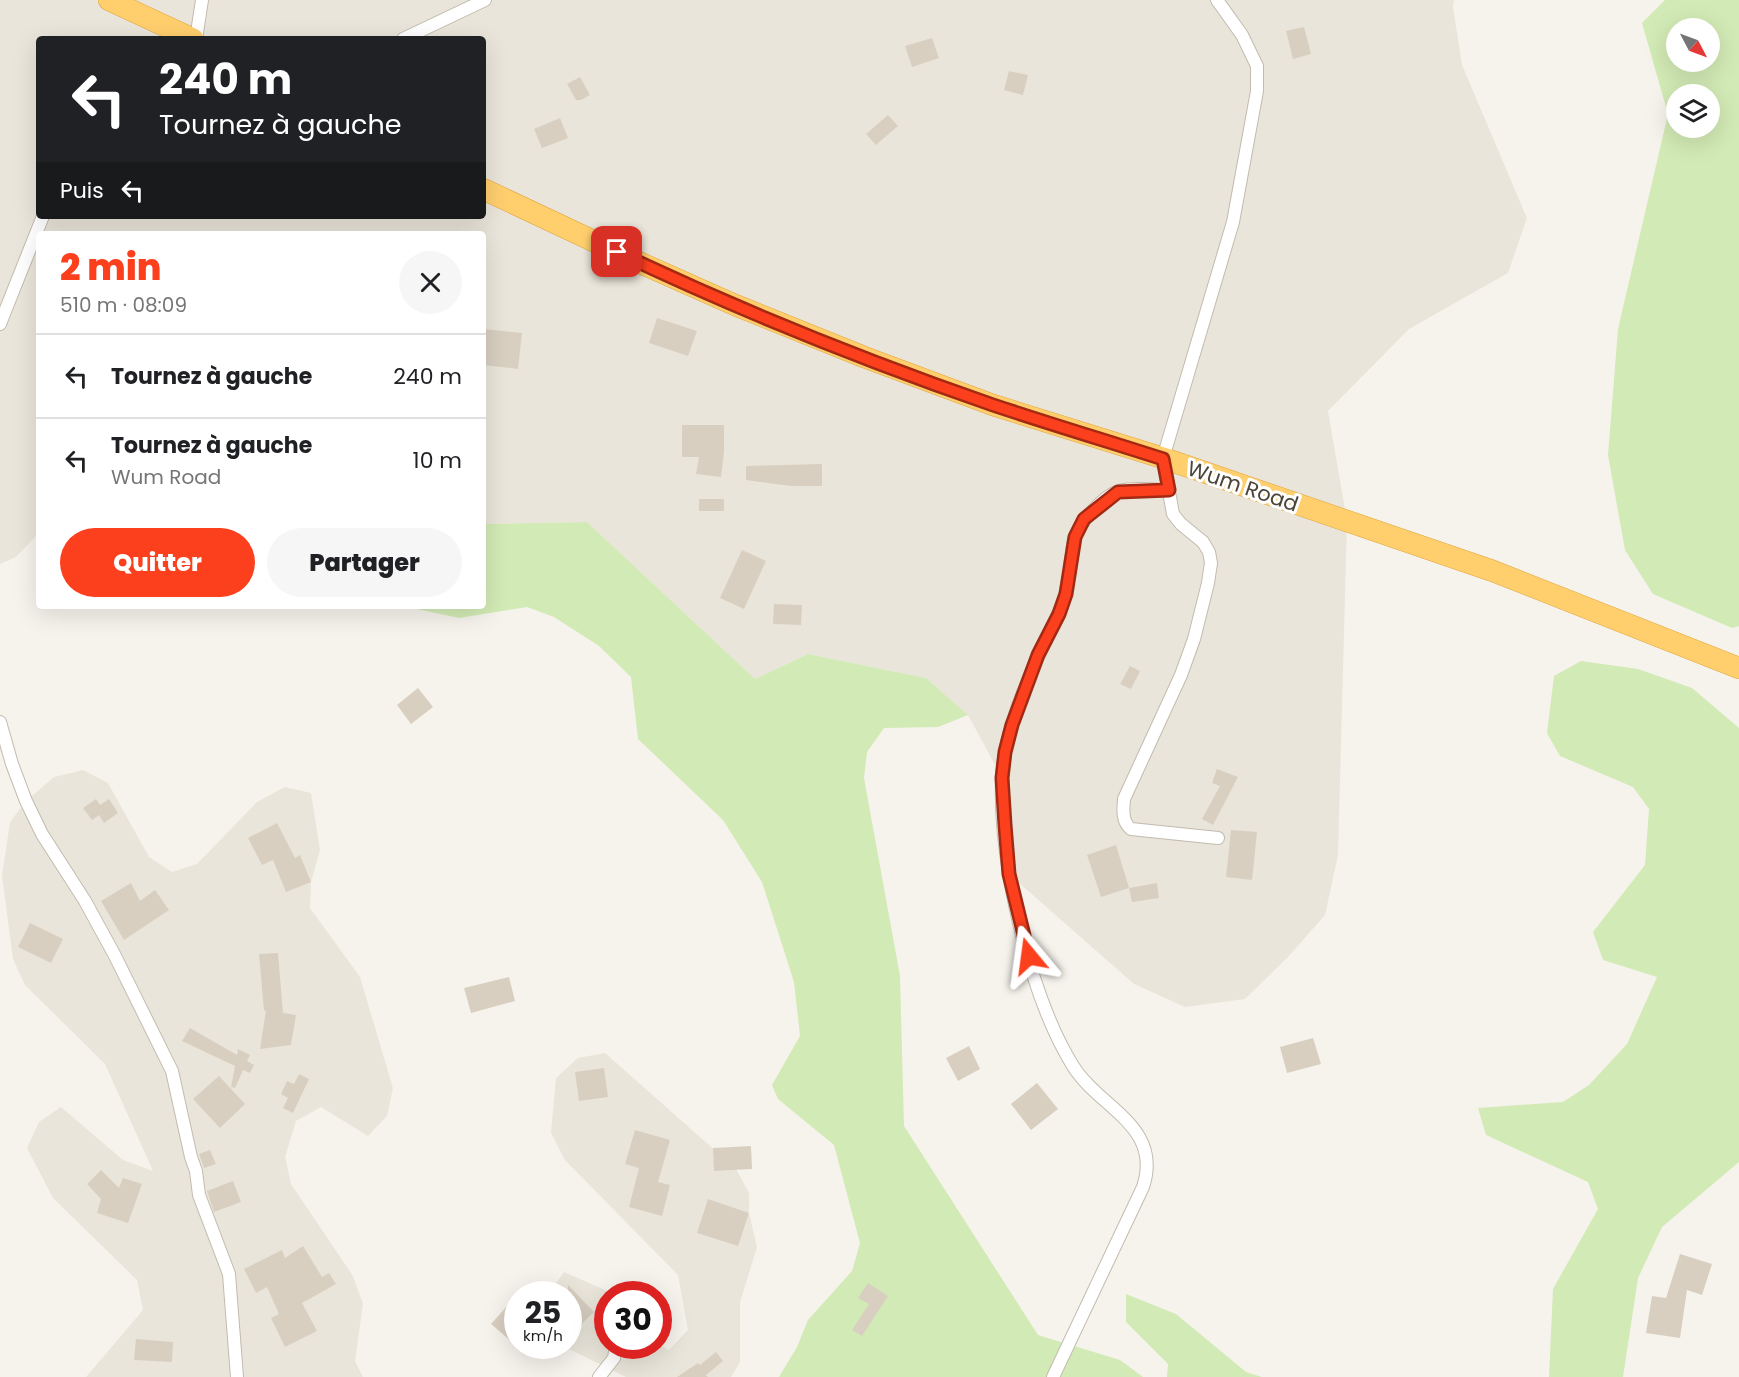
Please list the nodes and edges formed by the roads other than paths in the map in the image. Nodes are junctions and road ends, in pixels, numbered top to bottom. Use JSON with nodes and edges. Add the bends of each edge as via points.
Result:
{"nodes":[{"id":1,"x":109,"y":0,"type":"edge"},
{"id":2,"x":202,"y":0,"type":"edge"},
{"id":3,"x":485,"y":0,"type":"edge"},
{"id":4,"x":1217,"y":0,"type":"edge"},
{"id":5,"x":187,"y":36,"type":"edge"},
{"id":6,"x":195,"y":36,"type":"edge"},
{"id":7,"x":409,"y":36,"type":"edge"},
{"id":8,"x":486,"y":190,"type":"edge"},
{"id":9,"x":36,"y":234,"type":"edge"},
{"id":10,"x":0,"y":324,"type":"edge"},
{"id":11,"x":1163,"y":459,"type":"junction"},
{"id":12,"x":1169,"y":490,"type":"junction"},
{"id":13,"x":1739,"y":668,"type":"edge"},
{"id":14,"x":0,"y":722,"type":"edge"},
{"id":15,"x":1218,"y":838,"type":"dead end"},
{"id":16,"x":613,"y":1359,"type":"edge"},
{"id":17,"x":237,"y":1377,"type":"edge"},
{"id":18,"x":599,"y":1377,"type":"edge"},
{"id":19,"x":1053,"y":1377,"type":"edge"}],
"edges":[{"from":1,"to":5,"type":"highway"},
{"from":2,"to":6,"type":"street"},
{"from":3,"to":7,"type":"street"},
{"from":4,"to":11,"type":"street","via":[[1242,35],[1257,66],[1257,91],[1233,222]]},
{"from":8,"to":11,"type":"highway","name":"Wum Road","via":[[725,301],[864,357],[993,405]]},
{"from":9,"to":10,"type":"street"},
{"from":11,"to":12,"type":"street"},
{"from":11,"to":13,"type":"highway","name":"Wum Road","via":[[1493,570]]},
{"from":12,"to":15,"type":"street","via":[[1173,514],[1203,542],[1211,563],[1194,639],[1124,799],[1123,813],[1131,829]]},
{"from":12,"to":19,"type":"street","via":[[1118,492],[1084,519],[1075,537],[1066,594],[1038,655],[1005,752],[1002,778],[1009,874],[1040,996],[1076,1071],[1130,1125],[1147,1156],[1148,1172],[1143,1187]]},
{"from":14,"to":17,"type":"street","via":[[12,764],[42,834],[114,954],[172,1071],[198,1195],[229,1274]]},
{"from":16,"to":18,"type":"street"}]}
